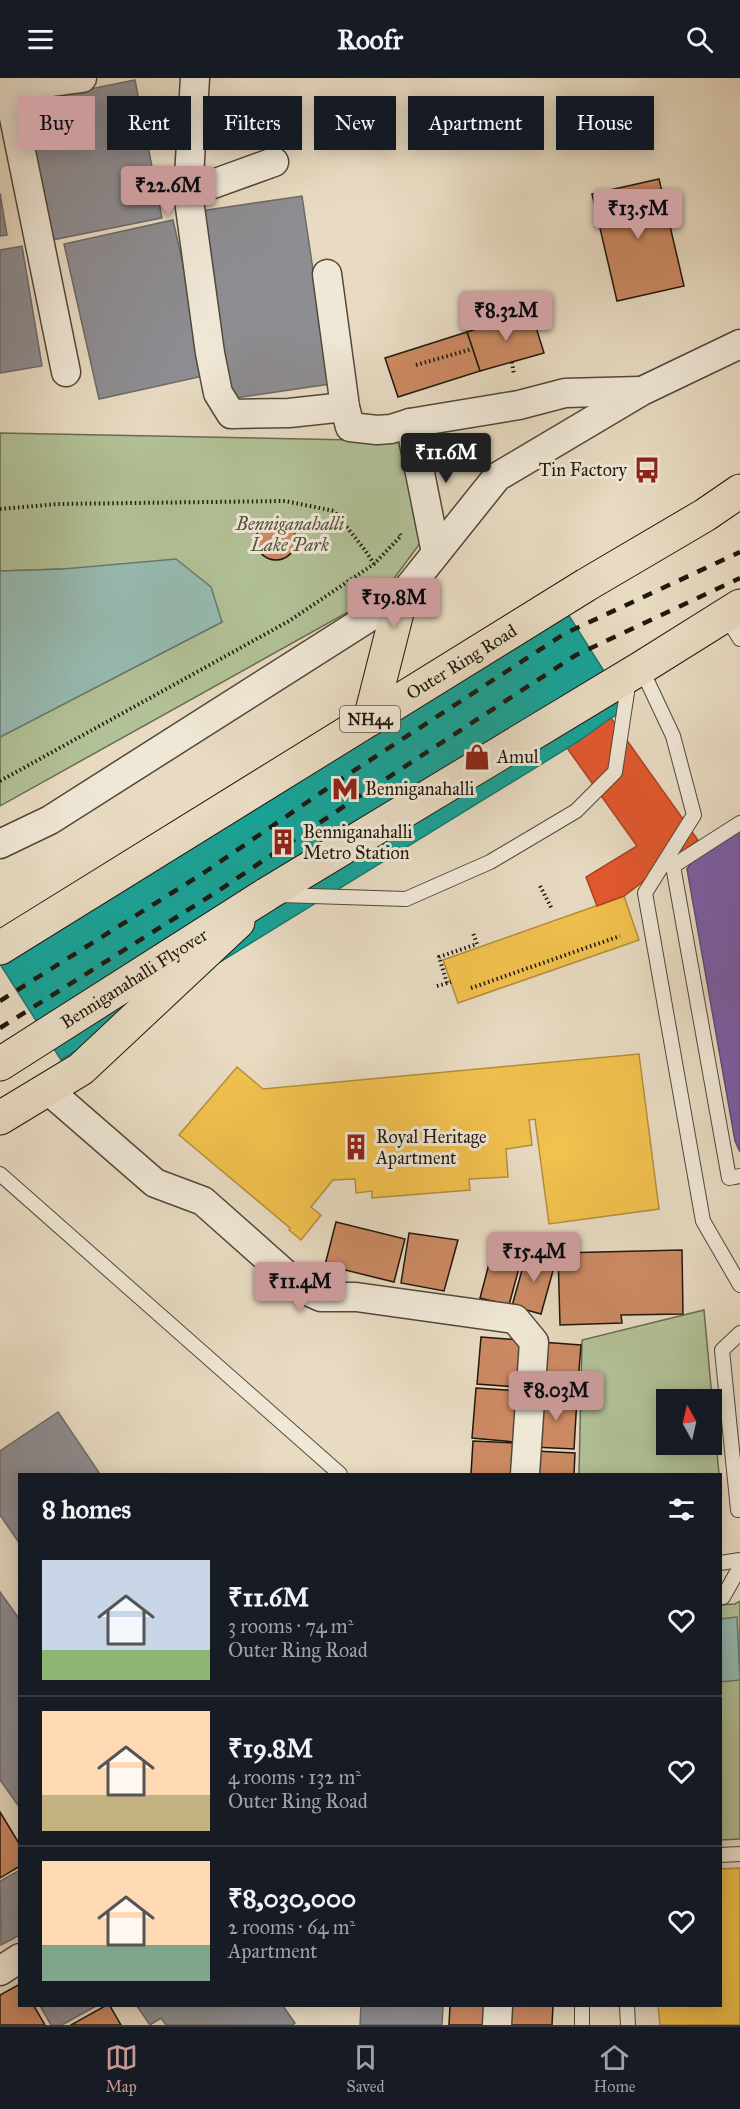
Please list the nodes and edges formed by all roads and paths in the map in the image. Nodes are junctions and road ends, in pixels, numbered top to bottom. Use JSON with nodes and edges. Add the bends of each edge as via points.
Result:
{"nodes":[{"id":1,"x":82,"y":78,"type":"edge"},
{"id":2,"x":195,"y":78,"type":"edge"},
{"id":3,"x":5,"y":85,"type":"edge"},
{"id":4,"x":274,"y":162,"type":"dead end"},
{"id":5,"x":188,"y":193,"type":"junction"},
{"id":6,"x":327,"y":274,"type":"dead end"},
{"id":7,"x":740,"y":344,"type":"edge"},
{"id":8,"x":472,"y":349,"type":"dead end"},
{"id":9,"x":416,"y":365,"type":"dead end"},
{"id":10,"x":66,"y":372,"type":"dead end"},
{"id":11,"x":642,"y":391,"type":"junction"},
{"id":12,"x":345,"y":407,"type":"junction"},
{"id":13,"x":410,"y":423,"type":"junction"},
{"id":14,"x":740,"y":491,"type":"edge"},
{"id":15,"x":0,"y":509,"type":"edge"},
{"id":16,"x":398,"y":525,"type":"dead end"},
{"id":17,"x":436,"y":553,"type":"junction"},
{"id":18,"x":374,"y":564,"type":"junction"},
{"id":19,"x":401,"y":597,"type":"junction"},
{"id":20,"x":735,"y":620,"type":"edge"},
{"id":21,"x":635,"y":671,"type":"junction"},
{"id":22,"x":370,"y":719,"type":"junction"},
{"id":23,"x":0,"y":781,"type":"edge"},
{"id":24,"x":740,"y":823,"type":"edge"},
{"id":25,"x":0,"y":844,"type":"edge"},
{"id":26,"x":540,"y":886,"type":"dead end"},
{"id":27,"x":267,"y":894,"type":"junction"},
{"id":28,"x":552,"y":909,"type":"dead end"},
{"id":29,"x":473,"y":933,"type":"dead end"},
{"id":30,"x":620,"y":936,"type":"dead end"},
{"id":31,"x":0,"y":948,"type":"edge"},
{"id":32,"x":437,"y":986,"type":"dead end"},
{"id":33,"x":471,"y":988,"type":"dead end"},
{"id":34,"x":7,"y":1060,"type":"edge"},
{"id":35,"x":48,"y":1090,"type":"junction"},
{"id":36,"x":0,"y":1118,"type":"edge"},
{"id":37,"x":0,"y":1174,"type":"edge"},
{"id":38,"x":740,"y":1176,"type":"edge"},
{"id":39,"x":738,"y":1280,"type":"edge"},
{"id":40,"x":740,"y":1333,"type":"edge"},
{"id":41,"x":339,"y":1473,"type":"edge"},
{"id":42,"x":525,"y":1473,"type":"edge"},
{"id":43,"x":738,"y":1510,"type":"dead end"},
{"id":44,"x":740,"y":1560,"type":"edge"},
{"id":45,"x":722,"y":1563,"type":"edge"},
{"id":46,"x":740,"y":1567,"type":"edge"},
{"id":47,"x":722,"y":1597,"type":"edge"},
{"id":48,"x":740,"y":1854,"type":"edge"},
{"id":49,"x":722,"y":1856,"type":"edge"},
{"id":50,"x":18,"y":1959,"type":"edge"},
{"id":51,"x":0,"y":1971,"type":"edge"},
{"id":52,"x":498,"y":2007,"type":"edge"},
{"id":53,"x":582,"y":2007,"type":"edge"},
{"id":54,"x":627,"y":2007,"type":"edge"},
{"id":55,"x":497,"y":2025,"type":"edge"},
{"id":56,"x":582,"y":2025,"type":"edge"},
{"id":57,"x":628,"y":2025,"type":"edge"}],
"edges":[{"from":1,"to":3,"type":"street"},
{"from":2,"to":5,"type":"street"},
{"from":3,"to":10,"type":"street"},
{"from":4,"to":5,"type":"street"},
{"from":5,"to":12,"type":"street","via":[[210,353],[218,393],[231,414]]},
{"from":6,"to":12,"type":"street"},
{"from":7,"to":11,"type":"street"},
{"from":8,"to":9,"type":"path"},
{"from":11,"to":13,"type":"street","via":[[566,393]]},
{"from":11,"to":17,"type":"street","via":[[497,477]]},
{"from":12,"to":13,"type":"street","via":[[350,427],[384,430]]},
{"from":13,"to":17,"type":"street"},
{"from":14,"to":22,"type":"main road","name":"Outer Ring Road","number":"NH44"},
{"from":15,"to":18,"type":"path","via":[[58,504],[285,501],[334,511]]},
{"from":16,"to":18,"type":"path","via":[[400,536]]},
{"from":17,"to":19,"type":"street"},
{"from":18,"to":23,"type":"path","via":[[289,621]]},
{"from":19,"to":22,"type":"main road"},
{"from":19,"to":25,"type":"street","via":[[50,820]]},
{"from":20,"to":21,"type":"main road"},
{"from":21,"to":27,"type":"main road"},
{"from":21,"to":27,"type":"lane","via":[[615,772],[576,812],[490,862],[406,899]]},
{"from":21,"to":39,"type":"lane","via":[[673,736],[694,814],[645,893],[703,1221]]},
{"from":22,"to":31,"type":"main road","name":"Outer Ring Road","number":"NH44"},
{"from":24,"to":38,"type":"lane","via":[[673,866],[729,1178]]},
{"from":26,"to":28,"type":"path"},
{"from":27,"to":34,"type":"main road","name":"Benniganahalli Flyover"},
{"from":27,"to":35,"type":"main road","via":[[81,1069]]},
{"from":29,"to":32,"type":"path","via":[[477,944],[440,957],[449,982]]},
{"from":30,"to":33,"type":"path"},
{"from":35,"to":36,"type":"main road"},
{"from":35,"to":42,"type":"street","via":[[155,1183],[203,1201],[301,1288],[321,1297],[515,1319],[534,1342]]},
{"from":37,"to":41,"type":"lane"},
{"from":40,"to":43,"type":"lane","via":[[722,1350]]},
{"from":44,"to":45,"type":"lane"},
{"from":46,"to":47,"type":"lane"},
{"from":48,"to":49,"type":"lane"},
{"from":50,"to":51,"type":"street"},
{"from":52,"to":55,"type":"street"},
{"from":53,"to":56,"type":"lane"},
{"from":54,"to":57,"type":"lane"}]}
